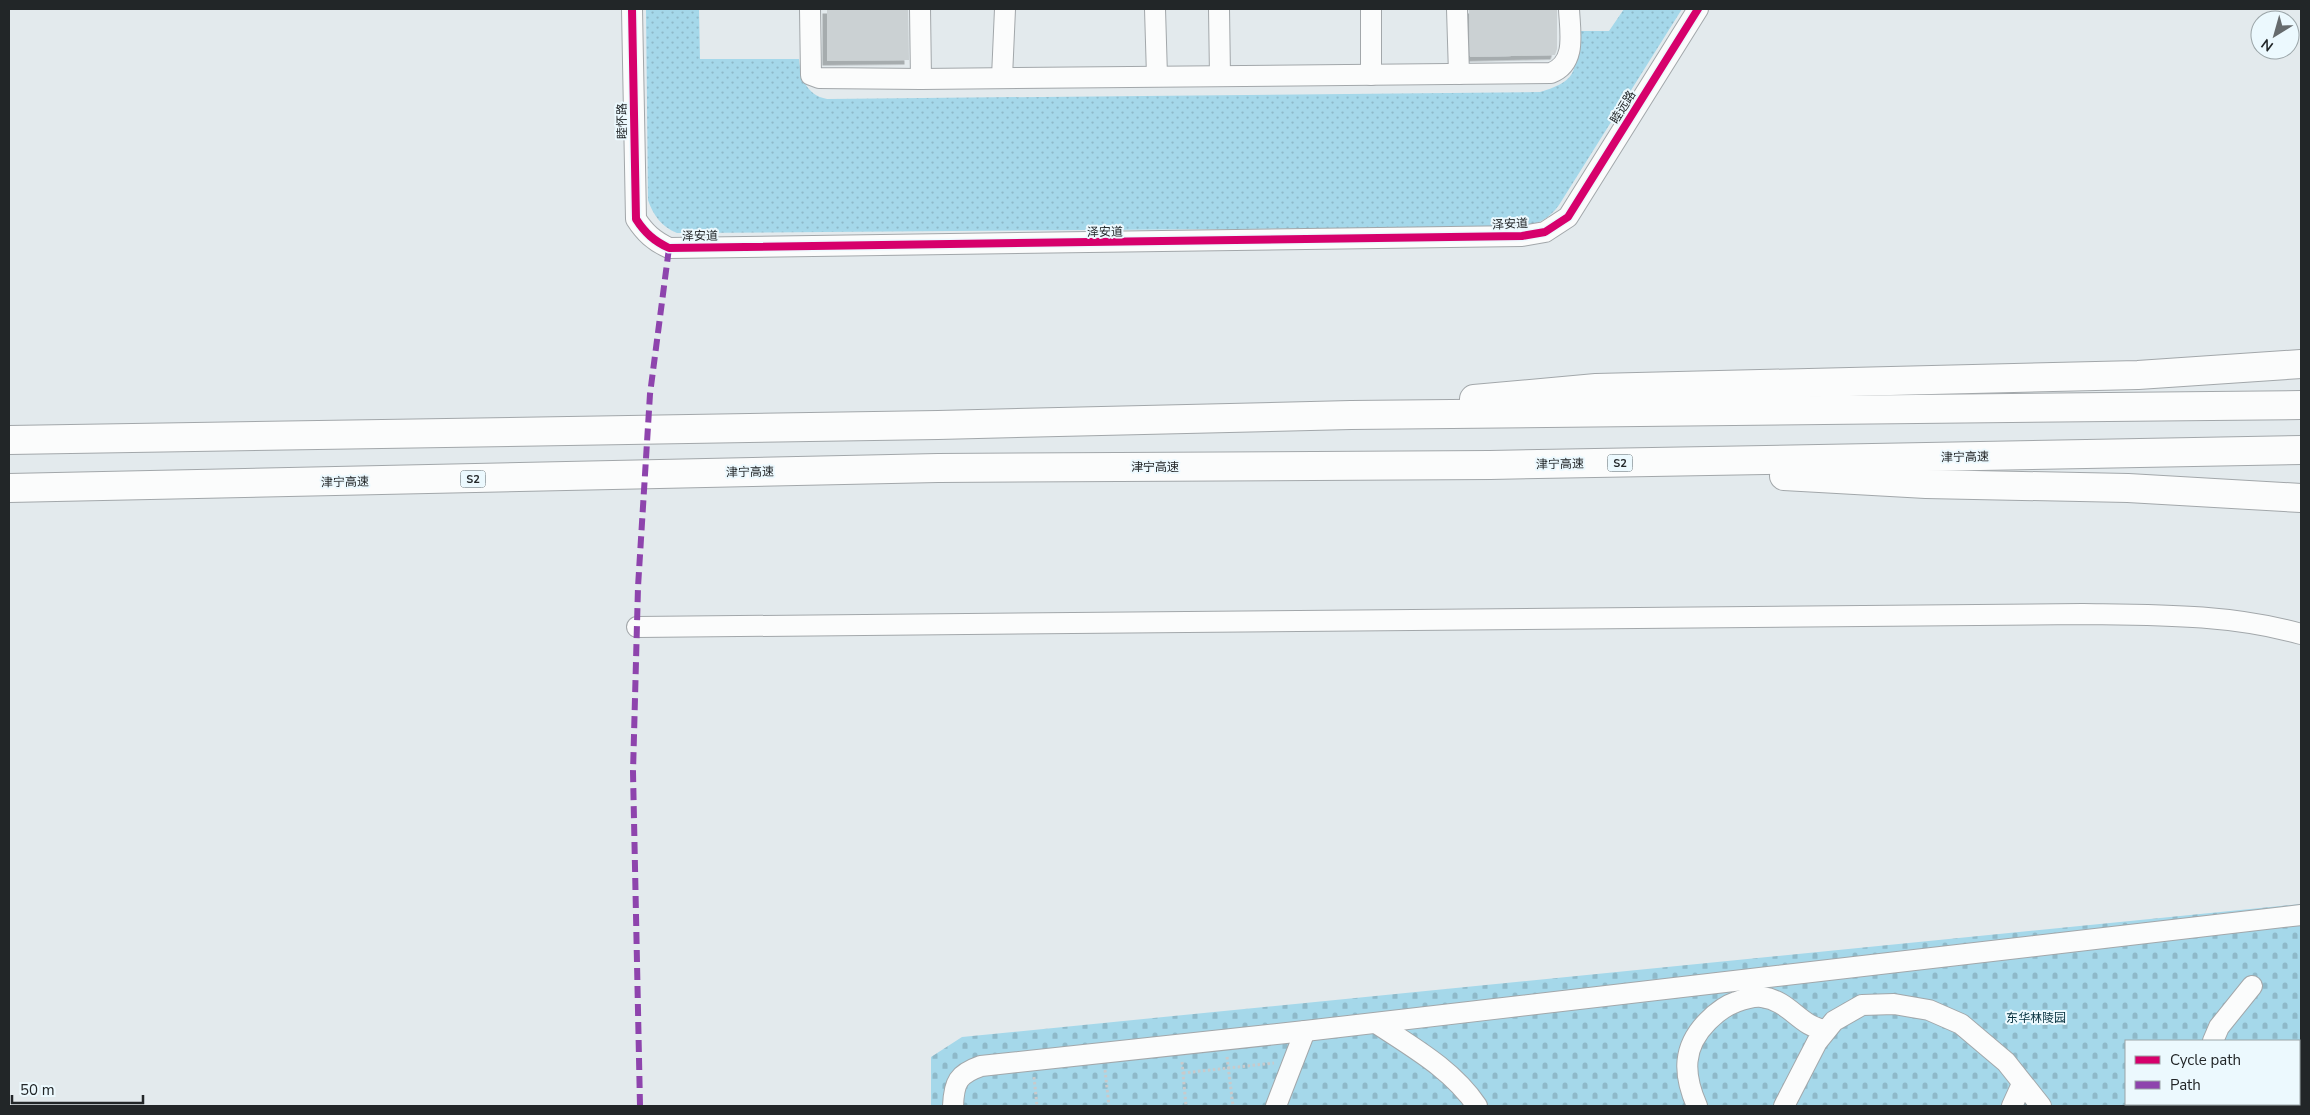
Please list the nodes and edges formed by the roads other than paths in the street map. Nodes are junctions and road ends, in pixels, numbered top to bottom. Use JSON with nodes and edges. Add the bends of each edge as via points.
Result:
{"nodes":[{"id":1,"x":632,"y":9,"type":"edge"},
{"id":2,"x":810,"y":9,"type":"edge"},
{"id":3,"x":920,"y":9,"type":"edge"},
{"id":4,"x":1004,"y":9,"type":"edge"},
{"id":5,"x":1156,"y":9,"type":"edge"},
{"id":6,"x":1219,"y":9,"type":"edge"},
{"id":7,"x":1371,"y":9,"type":"edge"},
{"id":8,"x":1457,"y":9,"type":"edge"},
{"id":9,"x":1569,"y":9,"type":"edge"},
{"id":10,"x":1698,"y":9,"type":"edge"},
{"id":11,"x":1371,"y":74,"type":"junction"},
{"id":12,"x":1459,"y":74,"type":"junction"},
{"id":13,"x":1157,"y":76,"type":"junction"},
{"id":14,"x":1220,"y":76,"type":"junction"},
{"id":15,"x":1002,"y":77,"type":"junction"},
{"id":16,"x":921,"y":79,"type":"junction"},
{"id":17,"x":1568,"y":217,"type":"joint"},
{"id":18,"x":644,"y":231,"type":"joint"},
{"id":19,"x":2301,"y":364,"type":"edge"},
{"id":20,"x":2301,"y":405,"type":"edge"},
{"id":21,"x":1351,"y":415,"type":"junction"},
{"id":22,"x":9,"y":440,"type":"edge"},
{"id":23,"x":2301,"y":450,"type":"edge"},
{"id":24,"x":1490,"y":465,"type":"junction"},
{"id":25,"x":9,"y":488,"type":"edge"},
{"id":26,"x":2227,"y":493,"type":"junction"},
{"id":27,"x":2301,"y":498,"type":"edge"},
{"id":28,"x":2301,"y":518,"type":"edge"},
{"id":29,"x":637,"y":627,"type":"dead end"},
{"id":30,"x":2301,"y":634,"type":"edge"},
{"id":31,"x":2301,"y":915,"type":"edge"},
{"id":32,"x":2252,"y":986,"type":"dead end"},
{"id":33,"x":1376,"y":1023,"type":"junction"},
{"id":34,"x":1305,"y":1031,"type":"junction"},
{"id":35,"x":1818,"y":1033,"type":"junction"},
{"id":36,"x":2213,"y":1040,"type":"edge"},
{"id":37,"x":2022,"y":1084,"type":"junction"},
{"id":38,"x":1793,"y":1103,"type":"edge"},
{"id":39,"x":953,"y":1106,"type":"edge"},
{"id":40,"x":1276,"y":1106,"type":"edge"},
{"id":41,"x":1477,"y":1106,"type":"edge"},
{"id":42,"x":1697,"y":1106,"type":"edge"},
{"id":43,"x":2012,"y":1106,"type":"edge"},
{"id":44,"x":2041,"y":1106,"type":"edge"}],
"edges":[{"from":1,"to":18,"type":"street","name":"睦怀路","via":[[634,204],[636,218]]},
{"from":2,"to":16,"type":"street","via":[[811,75],[820,78]]},
{"from":3,"to":16,"type":"street"},
{"from":4,"to":15,"type":"street"},
{"from":5,"to":13,"type":"street"},
{"from":6,"to":14,"type":"street"},
{"from":7,"to":11,"type":"street"},
{"from":8,"to":12,"type":"street"},
{"from":9,"to":12,"type":"street","via":[[1569,53],[1560,70],[1550,73]]},
{"from":10,"to":17,"type":"street","name":"睦远路"},
{"from":11,"to":12,"type":"street"},
{"from":11,"to":14,"type":"street"},
{"from":13,"to":14,"type":"street"},
{"from":13,"to":15,"type":"street"},
{"from":15,"to":16,"type":"street"},
{"from":17,"to":18,"type":"street","name":"泽安道","via":[[1545,232],[1522,236],[1118,243],[669,248]]},
{"from":19,"to":21,"type":"highway","via":[[2138,375],[1596,388],[1511,394]]},
{"from":20,"to":21,"type":"highway"},
{"from":21,"to":22,"type":"highway"},
{"from":23,"to":24,"type":"highway","name":"津宁高速","number":"S2"},
{"from":24,"to":25,"type":"highway","name":"津宁高速","number":"S2","via":[[938,468]]},
{"from":24,"to":26,"type":"highway"},
{"from":26,"to":27,"type":"highway"},
{"from":26,"to":28,"type":"highway"},
{"from":29,"to":30,"type":"street","via":[[2083,614],[2228,619]]},
{"from":31,"to":33,"type":"street"},
{"from":32,"to":36,"type":"street","via":[[2219,1027]]},
{"from":33,"to":34,"type":"street"},
{"from":33,"to":41,"type":"street","via":[[1446,1071]]},
{"from":34,"to":39,"type":"street","via":[[981,1066],[963,1074],[957,1082]]},
{"from":34,"to":40,"type":"street"},
{"from":35,"to":37,"type":"street","via":[[1862,1005],[1894,1004],[1930,1010],[1961,1024],[2006,1062]]},
{"from":35,"to":38,"type":"street"},
{"from":35,"to":42,"type":"street","via":[[1780,1001],[1761,996],[1728,1004],[1692,1040],[1687,1074]]},
{"from":37,"to":43,"type":"street"},
{"from":37,"to":44,"type":"street"}]}
